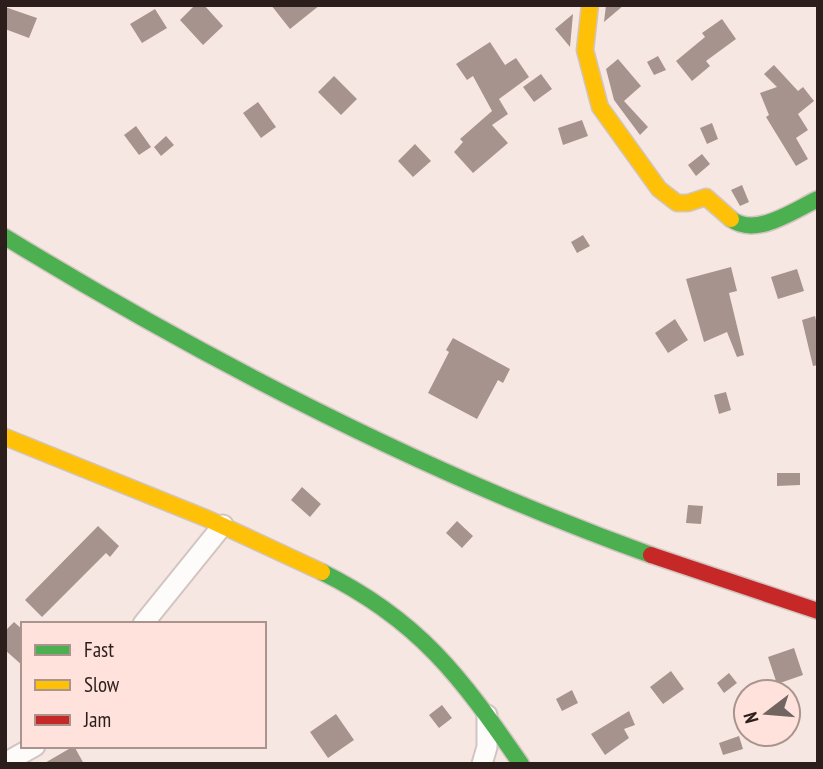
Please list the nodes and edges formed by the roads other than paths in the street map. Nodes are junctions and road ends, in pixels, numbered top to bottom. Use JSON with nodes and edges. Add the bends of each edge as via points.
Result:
{"nodes":[{"id":1,"x":590,"y":5,"type":"edge"},
{"id":2,"x":818,"y":199,"type":"edge"},
{"id":3,"x":5,"y":237,"type":"edge"},
{"id":4,"x":5,"y":437,"type":"edge"},
{"id":5,"x":223,"y":525,"type":"junction"},
{"id":6,"x":818,"y":611,"type":"edge"},
{"id":7,"x":146,"y":622,"type":"edge"},
{"id":8,"x":487,"y":715,"type":"junction"},
{"id":9,"x":31,"y":748,"type":"edge"},
{"id":10,"x":5,"y":763,"type":"edge"},
{"id":11,"x":482,"y":764,"type":"edge"},
{"id":12,"x":521,"y":764,"type":"edge"}],
"edges":[{"from":1,"to":2,"type":"main road","via":[[585,50],[600,107],[659,189],[677,203],[706,197],[739,225],[750,226]]},
{"from":3,"to":6,"type":"main road","via":[[241,373],[415,459],[674,565]]},
{"from":4,"to":5,"type":"main road"},
{"from":5,"to":7,"type":"street"},
{"from":5,"to":8,"type":"main road","via":[[380,604],[445,662]]},
{"from":8,"to":11,"type":"street"},
{"from":8,"to":12,"type":"main road"},
{"from":9,"to":10,"type":"street"}]}
